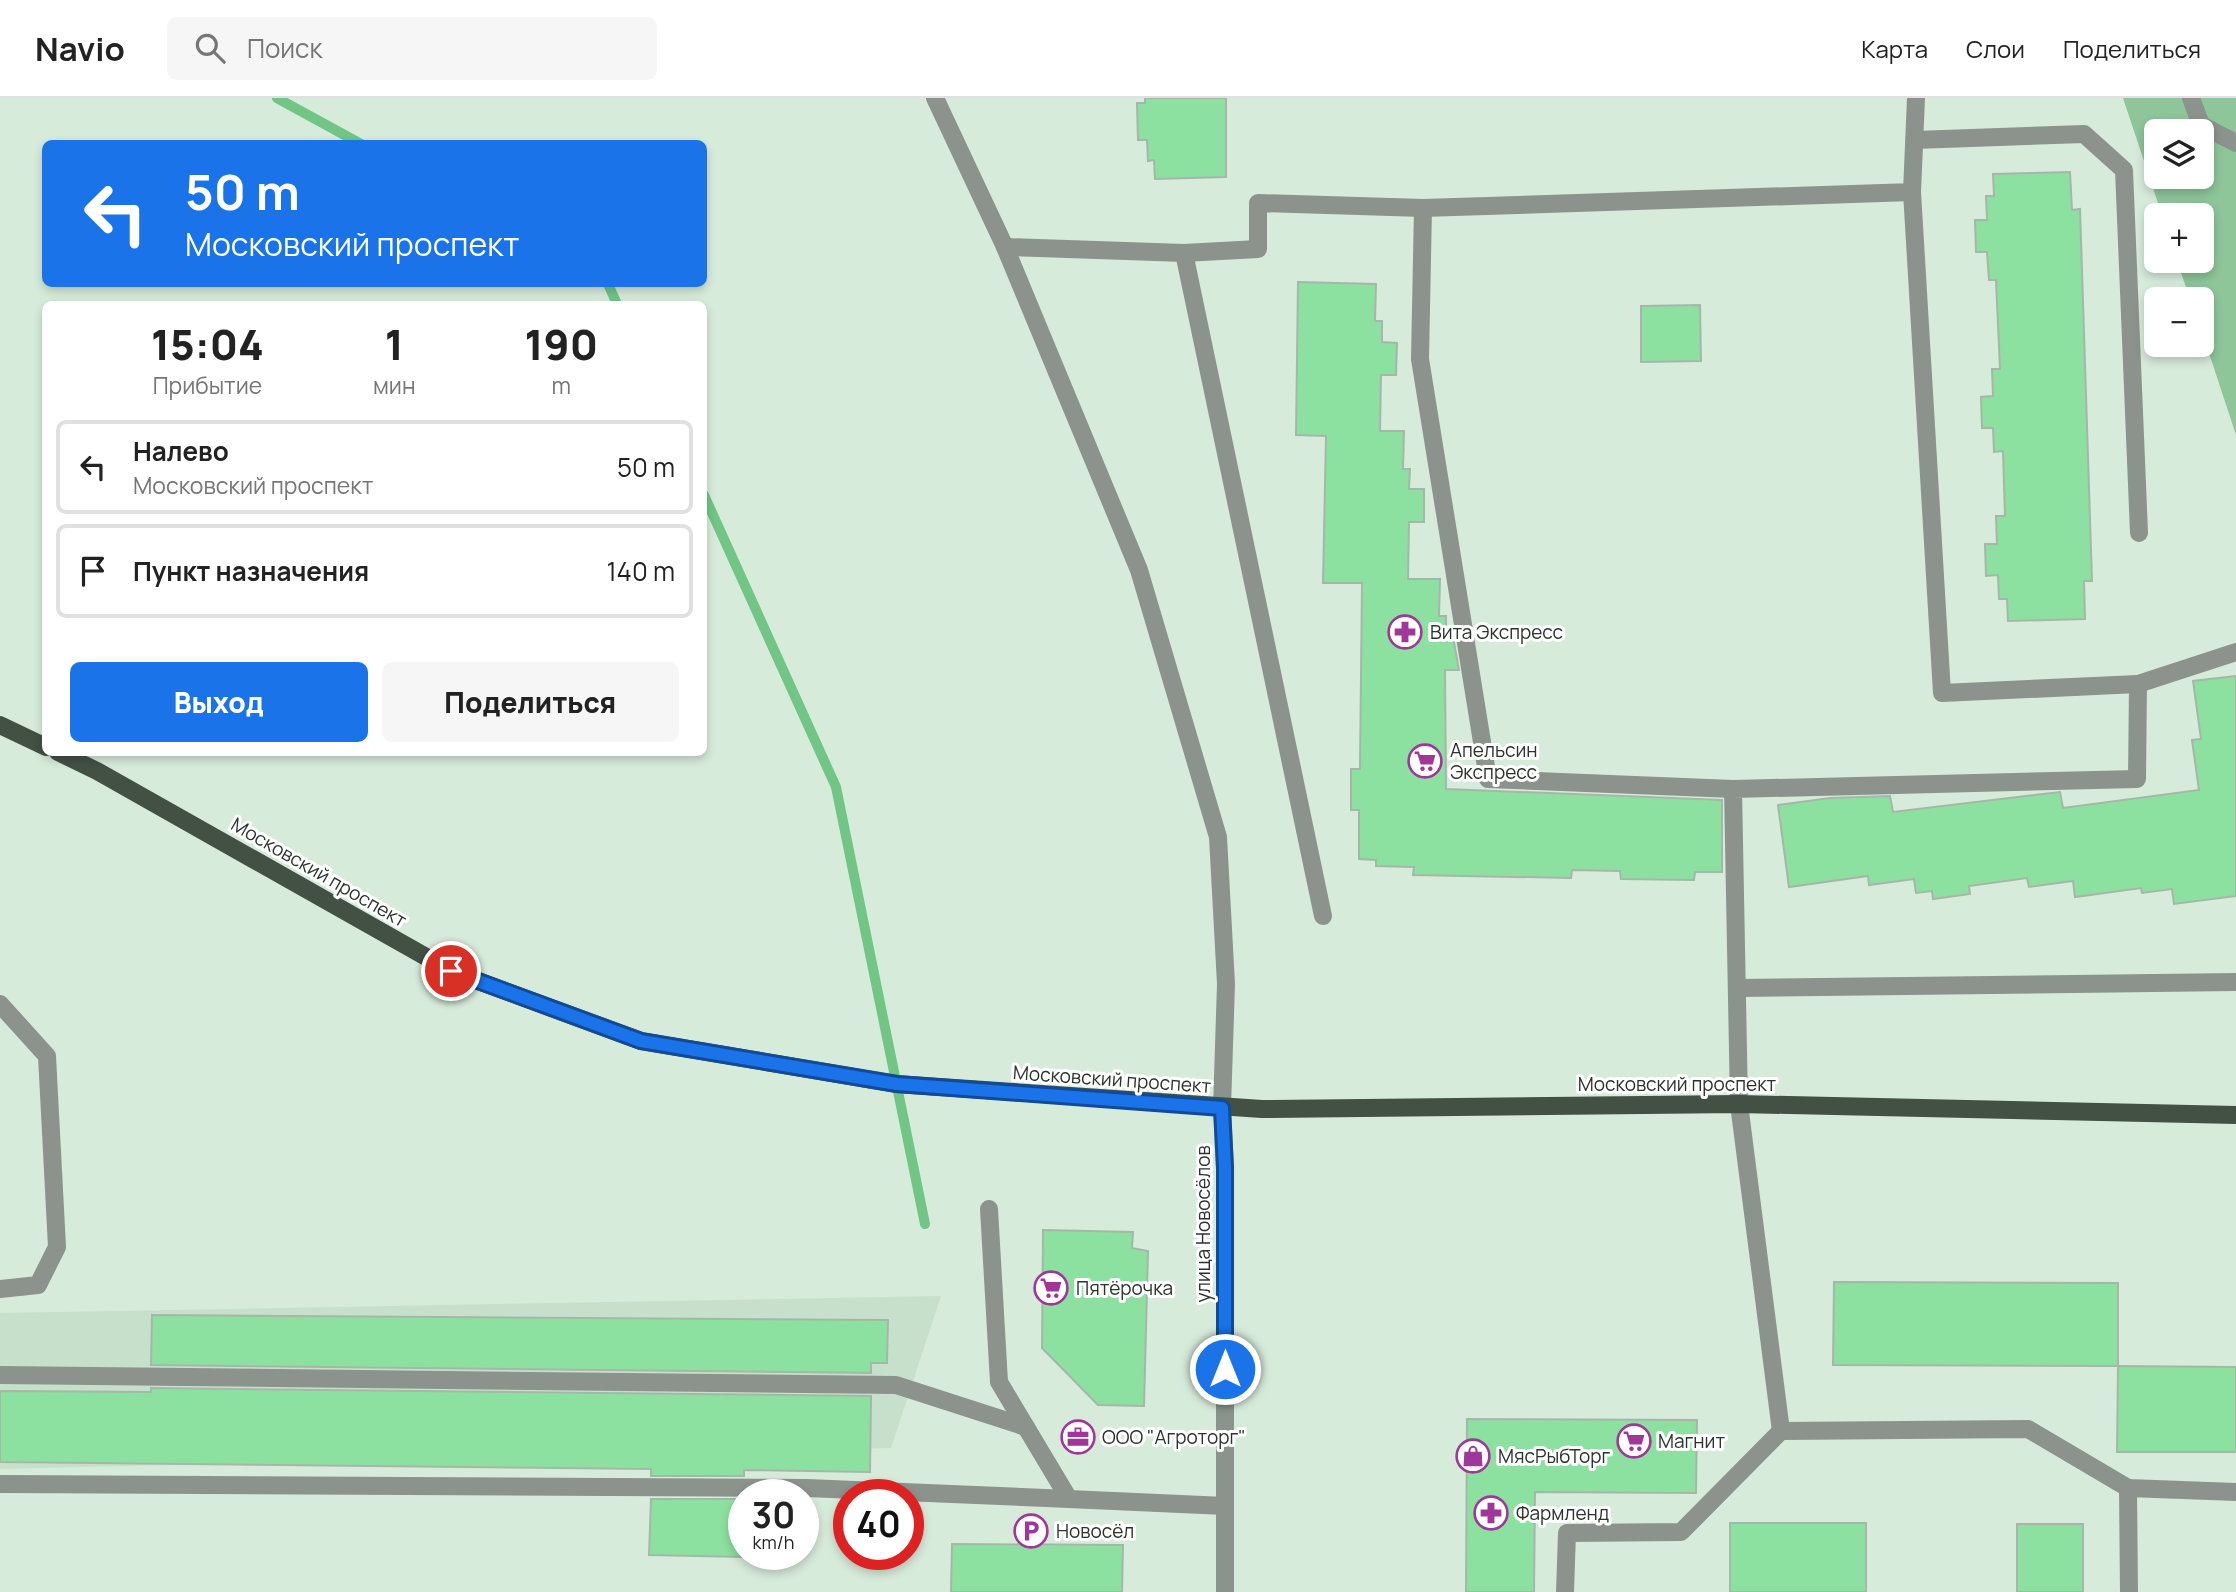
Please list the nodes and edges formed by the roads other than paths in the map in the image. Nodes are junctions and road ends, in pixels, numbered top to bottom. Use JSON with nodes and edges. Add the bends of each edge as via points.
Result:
{"nodes":[{"id":1,"x":935,"y":98,"type":"edge"},
{"id":2,"x":1916,"y":98,"type":"edge"},
{"id":3,"x":2192,"y":98,"type":"edge"},
{"id":4,"x":1915,"y":140,"type":"junction"},
{"id":5,"x":2236,"y":143,"type":"edge"},
{"id":6,"x":1912,"y":192,"type":"junction"},
{"id":7,"x":1423,"y":208,"type":"junction"},
{"id":8,"x":1005,"y":247,"type":"junction"},
{"id":9,"x":1184,"y":253,"type":"junction"},
{"id":10,"x":2139,"y":533,"type":"dead end"},
{"id":11,"x":2236,"y":652,"type":"edge"},
{"id":12,"x":2138,"y":684,"type":"junction"},
{"id":13,"x":0,"y":725,"type":"edge"},
{"id":14,"x":42,"y":745,"type":"edge"},
{"id":15,"x":66,"y":756,"type":"edge"},
{"id":16,"x":1733,"y":789,"type":"junction"},
{"id":17,"x":1323,"y":916,"type":"dead end"},
{"id":18,"x":2236,"y":982,"type":"edge"},
{"id":19,"x":1737,"y":988,"type":"junction"},
{"id":20,"x":0,"y":1004,"type":"edge"},
{"id":21,"x":1738,"y":1104,"type":"junction"},
{"id":22,"x":1222,"y":1108,"type":"junction"},
{"id":23,"x":2236,"y":1115,"type":"edge"},
{"id":24,"x":989,"y":1209,"type":"dead end"},
{"id":25,"x":0,"y":1289,"type":"edge"},
{"id":26,"x":0,"y":1375,"type":"edge"},
{"id":27,"x":1026,"y":1427,"type":"junction"},
{"id":28,"x":1781,"y":1431,"type":"junction"},
{"id":29,"x":0,"y":1484,"type":"edge"},
{"id":30,"x":2128,"y":1488,"type":"junction"},
{"id":31,"x":2236,"y":1492,"type":"edge"},
{"id":32,"x":1069,"y":1499,"type":"junction"},
{"id":33,"x":1225,"y":1506,"type":"junction"},
{"id":34,"x":1225,"y":1592,"type":"edge"},
{"id":35,"x":1565,"y":1592,"type":"edge"},
{"id":36,"x":2129,"y":1592,"type":"edge"}],
"edges":[{"from":1,"to":8,"type":"street","name":"улица Новосёлов"},
{"from":2,"to":4,"type":"street"},
{"from":3,"to":5,"type":"street","via":[[2201,125]]},
{"from":4,"to":6,"type":"street"},
{"from":4,"to":10,"type":"street","via":[[2084,134],[2124,170]]},
{"from":6,"to":7,"type":"street"},
{"from":6,"to":12,"type":"street","via":[[1942,694]]},
{"from":7,"to":9,"type":"street","via":[[1258,203],[1258,249]]},
{"from":7,"to":16,"type":"street","via":[[1420,359],[1488,779]]},
{"from":8,"to":9,"type":"street"},
{"from":8,"to":22,"type":"street","name":"улица Новосёлов","via":[[1139,570],[1218,837],[1226,984]]},
{"from":9,"to":17,"type":"street"},
{"from":11,"to":12,"type":"street"},
{"from":12,"to":16,"type":"street","via":[[2137,779]]},
{"from":13,"to":14,"type":"main road"},
{"from":15,"to":22,"type":"main road","name":"Московский проспект","via":[[451,971],[641,1041],[897,1084]]},
{"from":16,"to":19,"type":"street"},
{"from":18,"to":19,"type":"street"},
{"from":19,"to":21,"type":"street"},
{"from":20,"to":25,"type":"street","via":[[47,1056],[57,1247],[37,1285]]},
{"from":21,"to":22,"type":"main road","name":"Московский проспект"},
{"from":21,"to":23,"type":"main road","name":"Московский проспект"},
{"from":21,"to":28,"type":"street"},
{"from":22,"to":33,"type":"street","name":"улица Новосёлов"},
{"from":24,"to":27,"type":"street","via":[[999,1382]]},
{"from":26,"to":27,"type":"street","via":[[896,1385]]},
{"from":27,"to":32,"type":"street"},
{"from":28,"to":30,"type":"street","via":[[2028,1429]]},
{"from":28,"to":35,"type":"street","via":[[1681,1532],[1567,1533]]},
{"from":29,"to":32,"type":"street","via":[[807,1488]]},
{"from":30,"to":31,"type":"street"},
{"from":30,"to":36,"type":"street"},
{"from":32,"to":33,"type":"street"},
{"from":33,"to":34,"type":"street","name":"улица Новосёлов"}]}
